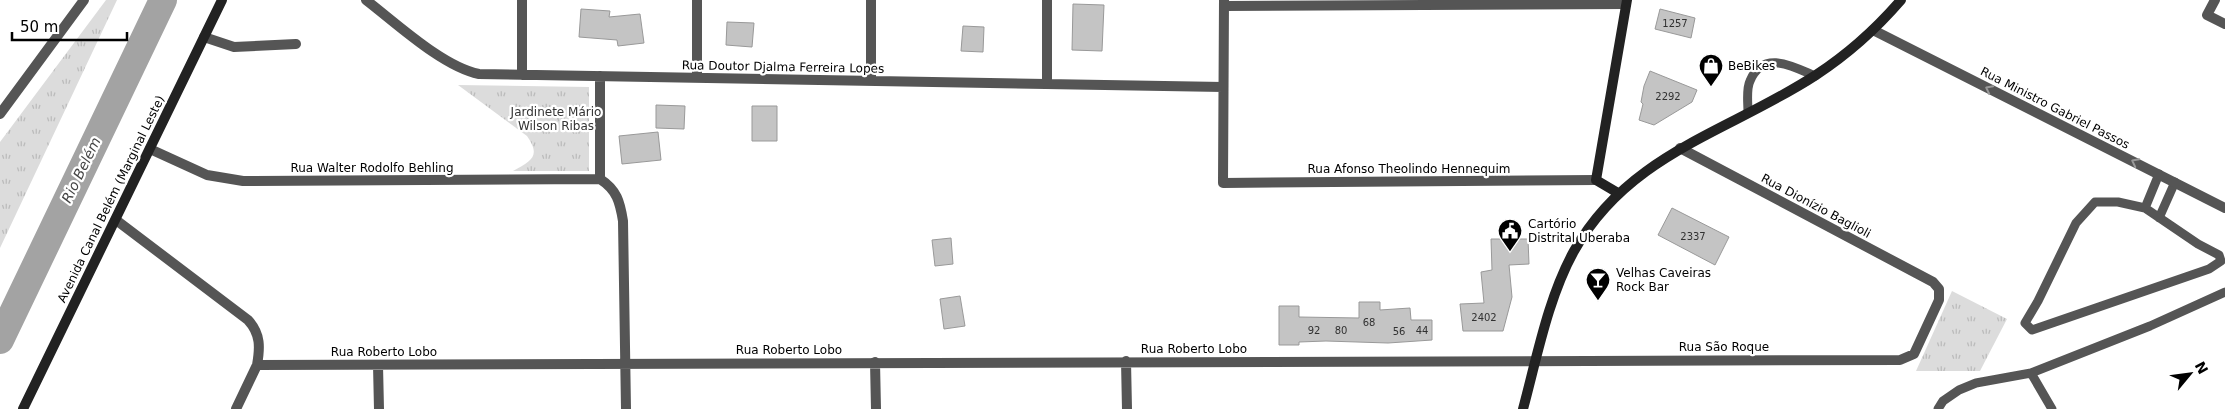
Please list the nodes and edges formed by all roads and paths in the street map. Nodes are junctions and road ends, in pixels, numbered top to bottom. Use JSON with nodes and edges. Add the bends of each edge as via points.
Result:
{"nodes":[{"id":1,"x":84,"y":0,"type":"edge"},
{"id":2,"x":222,"y":0,"type":"edge"},
{"id":3,"x":366,"y":0,"type":"edge"},
{"id":4,"x":522,"y":0,"type":"edge"},
{"id":5,"x":697,"y":0,"type":"edge"},
{"id":6,"x":872,"y":0,"type":"edge"},
{"id":7,"x":1047,"y":0,"type":"edge"},
{"id":8,"x":1901,"y":0,"type":"edge"},
{"id":9,"x":2215,"y":0,"type":"edge"},
{"id":10,"x":1626,"y":2,"type":"edge"},
{"id":11,"x":1224,"y":3,"type":"edge"},
{"id":12,"x":2225,"y":24,"type":"edge"},
{"id":13,"x":1873,"y":30,"type":"junction"},
{"id":14,"x":204,"y":37,"type":"junction"},
{"id":15,"x":296,"y":44,"type":"dead end"},
{"id":16,"x":522,"y":75,"type":"junction"},
{"id":17,"x":600,"y":76,"type":"junction"},
{"id":18,"x":1815,"y":76,"type":"junction"},
{"id":19,"x":697,"y":78,"type":"junction"},
{"id":20,"x":871,"y":81,"type":"junction"},
{"id":21,"x":1047,"y":84,"type":"junction"},
{"id":22,"x":1223,"y":87,"type":"junction"},
{"id":23,"x":1748,"y":112,"type":"junction"},
{"id":24,"x":0,"y":114,"type":"edge"},
{"id":25,"x":1680,"y":148,"type":"junction"},
{"id":26,"x":150,"y":149,"type":"junction"},
{"id":27,"x":2159,"y":174,"type":"junction"},
{"id":28,"x":600,"y":179,"type":"junction"},
{"id":29,"x":1596,"y":180,"type":"junction"},
{"id":30,"x":2175,"y":182,"type":"junction"},
{"id":31,"x":1618,"y":193,"type":"junction"},
{"id":32,"x":2144,"y":208,"type":"junction"},
{"id":33,"x":2225,"y":208,"type":"edge"},
{"id":34,"x":2158,"y":218,"type":"junction"},
{"id":35,"x":116,"y":220,"type":"junction"},
{"id":36,"x":2225,"y":292,"type":"edge"},
{"id":37,"x":1910,"y":357,"type":"joint"},
{"id":38,"x":1537,"y":359,"type":"junction"},
{"id":39,"x":1126,"y":361,"type":"junction"},
{"id":40,"x":875,"y":362,"type":"junction"},
{"id":41,"x":625,"y":364,"type":"junction"},
{"id":42,"x":256,"y":365,"type":"junction"},
{"id":43,"x":378,"y":365,"type":"junction"},
{"id":44,"x":2031,"y":374,"type":"junction"},
{"id":45,"x":23,"y":409,"type":"edge"},
{"id":46,"x":236,"y":409,"type":"edge"},
{"id":47,"x":378,"y":409,"type":"edge"},
{"id":48,"x":626,"y":409,"type":"edge"},
{"id":49,"x":876,"y":409,"type":"edge"},
{"id":50,"x":1127,"y":409,"type":"edge"},
{"id":51,"x":1523,"y":409,"type":"edge"},
{"id":52,"x":1938,"y":409,"type":"edge"},
{"id":53,"x":2052,"y":409,"type":"edge"}],
"edges":[{"from":1,"to":24,"type":"street"},
{"from":2,"to":14,"type":"street","name":"Avenida Canal Belém (Marginal Leste)"},
{"from":3,"to":16,"type":"street","name":"Rua Doutor Djalma Ferreira Lopes","via":[[459,68],[479,74]]},
{"from":4,"to":16,"type":"street"},
{"from":5,"to":19,"type":"street"},
{"from":6,"to":20,"type":"street"},
{"from":7,"to":21,"type":"street"},
{"from":8,"to":13,"type":"street"},
{"from":9,"to":12,"type":"street","via":[[2207,15]]},
{"from":10,"to":11,"type":"street"},
{"from":10,"to":29,"type":"street"},
{"from":11,"to":22,"type":"street"},
{"from":13,"to":18,"type":"street"},
{"from":27,"to":13,"type":"street","name":"Rua Ministro Gabriel Passos","one_way":true},
{"from":14,"to":15,"type":"street","via":[[234,47]]},
{"from":14,"to":26,"type":"street","name":"Avenida Canal Belém (Marginal Leste)"},
{"from":16,"to":17,"type":"street","name":"Rua Doutor Djalma Ferreira Lopes"},
{"from":17,"to":19,"type":"street","name":"Rua Doutor Djalma Ferreira Lopes"},
{"from":17,"to":28,"type":"street"},
{"from":18,"to":23,"type":"street"},
{"from":18,"to":23,"type":"lane","via":[[1779,62],[1767,63],[1749,82]]},
{"from":19,"to":20,"type":"street","name":"Rua Doutor Djalma Ferreira Lopes"},
{"from":20,"to":21,"type":"street","name":"Rua Doutor Djalma Ferreira Lopes"},
{"from":21,"to":22,"type":"street","name":"Rua Doutor Djalma Ferreira Lopes"},
{"from":22,"to":29,"type":"street","name":"Rua Afonso Theolindo Hennequim","via":[[1223,183]]},
{"from":23,"to":25,"type":"street"},
{"from":25,"to":31,"type":"street","via":[[1647,168]]},
{"from":25,"to":37,"type":"street","name":"Rua Dionízio Baglioli","via":[[1933,282],[1939,289],[1939,300]]},
{"from":26,"to":28,"type":"street","name":"Rua Walter Rodolfo Behling","via":[[207,175],[244,181]]},
{"from":26,"to":35,"type":"street","name":"Avenida Canal Belém (Marginal Leste)"},
{"from":27,"to":30,"type":"street","name":"Rua Ministro Gabriel Passos"},
{"from":27,"to":32,"type":"lane"},
{"from":28,"to":41,"type":"street","via":[[616,193],[623,221]]},
{"from":29,"to":31,"type":"street"},
{"from":30,"to":33,"type":"street","name":"Rua Ministro Gabriel Passos"},
{"from":30,"to":34,"type":"lane"},
{"from":31,"to":38,"type":"street","via":[[1574,251],[1557,290]]},
{"from":32,"to":34,"type":"lane"},
{"from":32,"to":34,"type":"lane","via":[[2118,202],[2095,202],[2076,223],[2025,323],[2032,330],[2209,269],[2221,261],[2219,255]]},
{"from":35,"to":42,"type":"street","via":[[248,320],[258,336]]},
{"from":35,"to":45,"type":"street","name":"Avenida Canal Belém (Marginal Leste)"},
{"from":36,"to":44,"type":"lane"},
{"from":37,"to":38,"type":"street","name":"Rua São Roque","via":[[1900,360]]},
{"from":38,"to":39,"type":"street","name":"Rua Roberto Lobo"},
{"from":38,"to":51,"type":"street"},
{"from":39,"to":40,"type":"street","name":"Rua Roberto Lobo"},
{"from":39,"to":50,"type":"street"},
{"from":40,"to":41,"type":"street","name":"Rua Roberto Lobo"},
{"from":40,"to":49,"type":"street"},
{"from":41,"to":43,"type":"street","name":"Rua Roberto Lobo"},
{"from":41,"to":48,"type":"street"},
{"from":42,"to":43,"type":"street","name":"Rua Roberto Lobo"},
{"from":42,"to":46,"type":"street"},
{"from":43,"to":47,"type":"street"},
{"from":44,"to":52,"type":"lane","via":[[1976,383],[1959,390],[1943,401]]},
{"from":44,"to":53,"type":"lane"}]}
